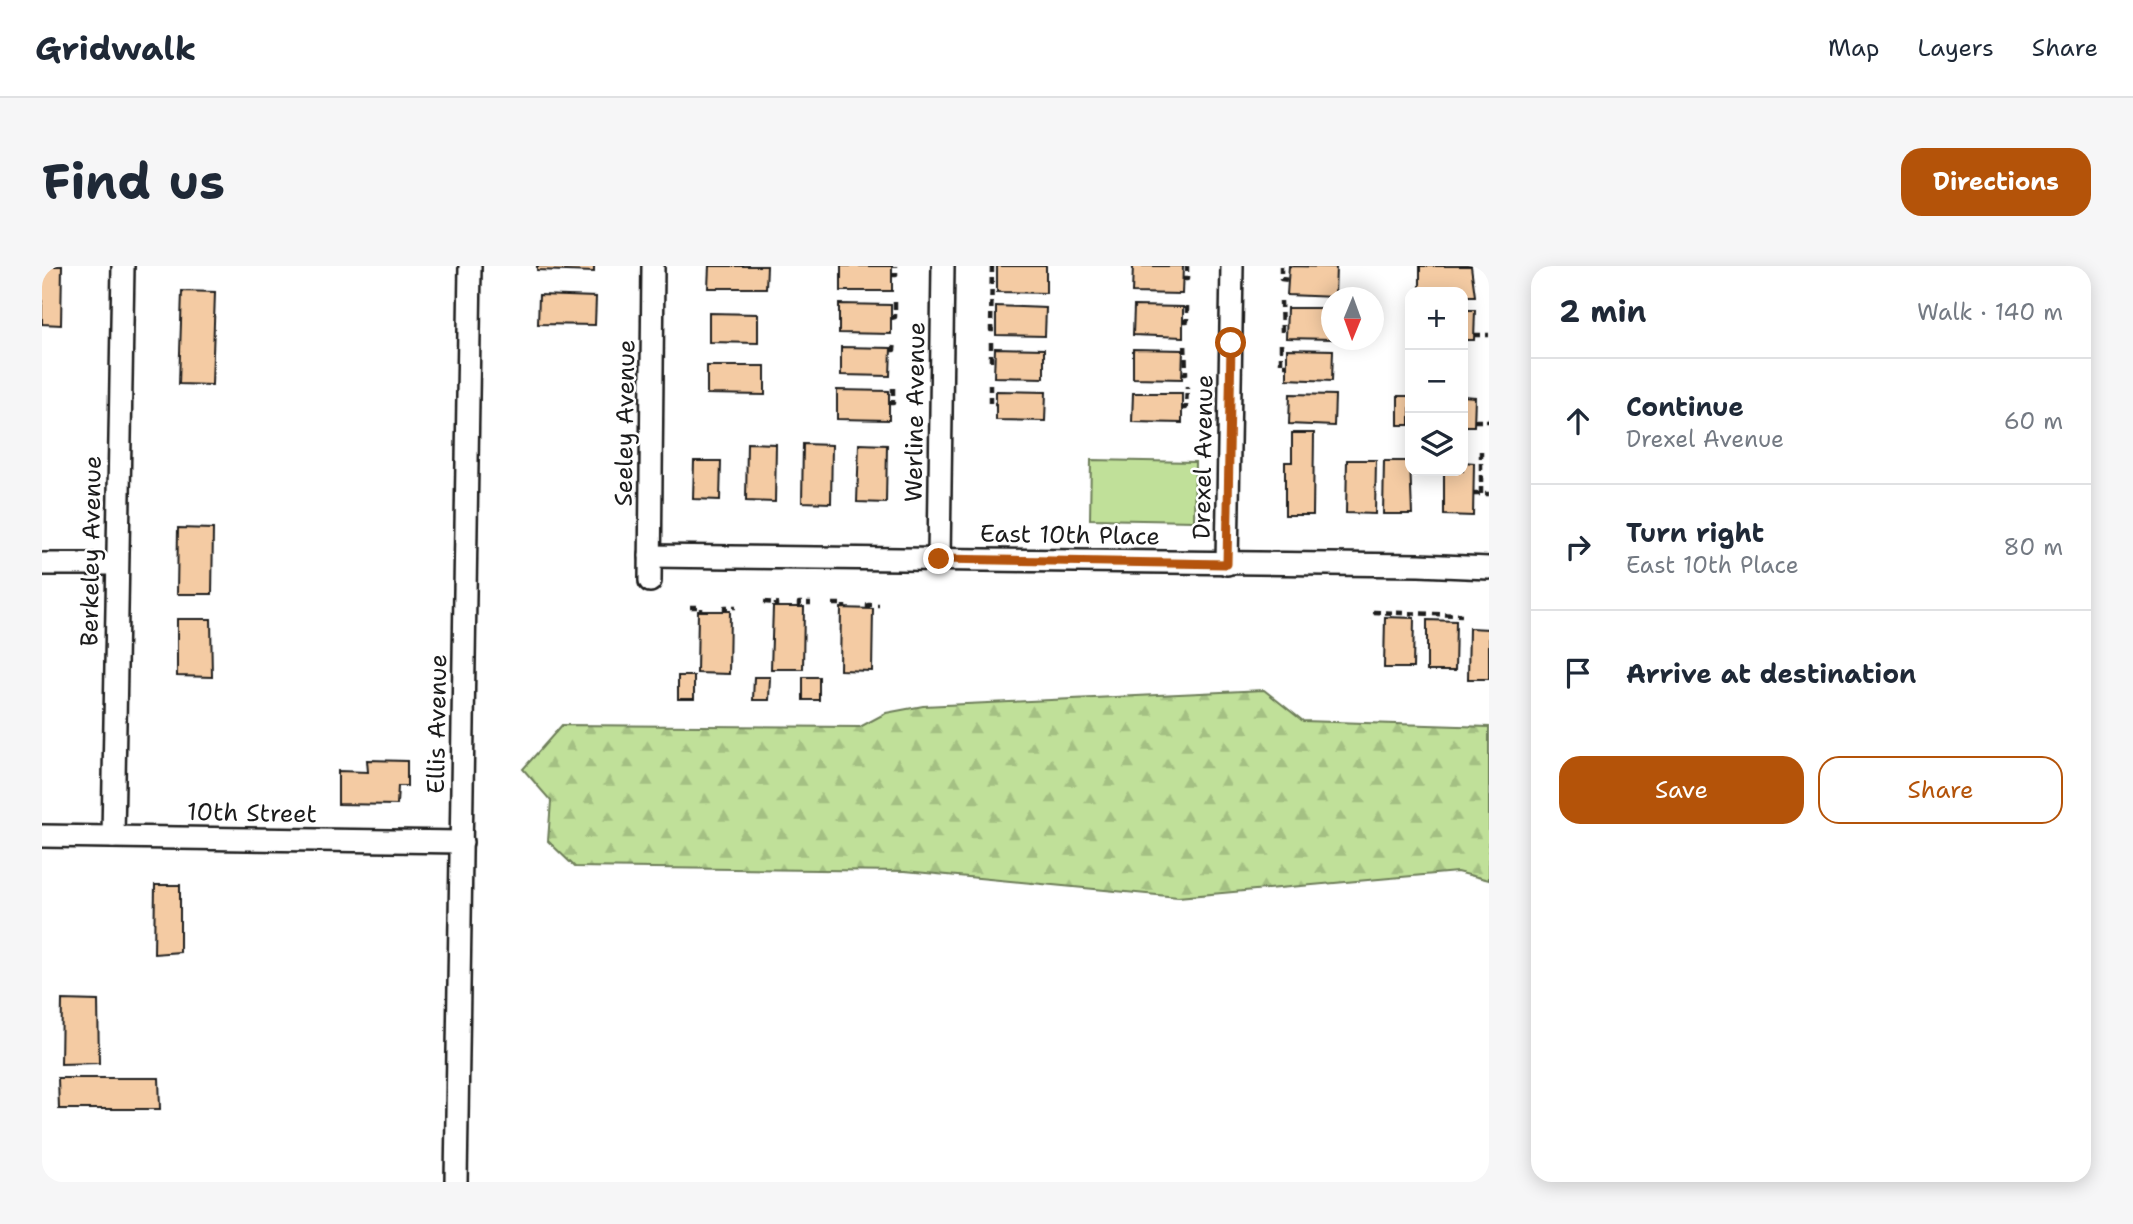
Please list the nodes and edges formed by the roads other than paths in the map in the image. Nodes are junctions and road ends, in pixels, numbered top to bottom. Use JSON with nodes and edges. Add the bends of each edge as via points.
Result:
{"nodes":[{"id":1,"x":123,"y":266,"type":"edge"},
{"id":2,"x":470,"y":266,"type":"edge"},
{"id":3,"x":653,"y":266,"type":"edge"},
{"id":4,"x":943,"y":266,"type":"edge"},
{"id":5,"x":1232,"y":266,"type":"edge"},
{"id":6,"x":650,"y":556,"type":"junction"},
{"id":7,"x":939,"y":559,"type":"junction"},
{"id":8,"x":42,"y":564,"type":"edge"},
{"id":9,"x":117,"y":564,"type":"junction"},
{"id":10,"x":1227,"y":564,"type":"junction"},
{"id":11,"x":1489,"y":568,"type":"edge"},
{"id":12,"x":650,"y":581,"type":"dead end"},
{"id":13,"x":42,"y":836,"type":"edge"},
{"id":14,"x":113,"y":837,"type":"junction"},
{"id":15,"x":462,"y":842,"type":"junction"},
{"id":16,"x":456,"y":1182,"type":"edge"}],
"edges":[{"from":1,"to":9,"type":"street","name":"Berkeley Avenue"},
{"from":2,"to":15,"type":"street","name":"Ellis Avenue"},
{"from":3,"to":6,"type":"street","name":"Seeley Avenue"},
{"from":4,"to":7,"type":"street","name":"Werline Avenue"},
{"from":5,"to":10,"type":"street","name":"Drexel Avenue"},
{"from":6,"to":7,"type":"street","name":"East 10th Place"},
{"from":6,"to":12,"type":"street","name":"Seeley Avenue"},
{"from":7,"to":10,"type":"street","name":"East 10th Place"},
{"from":8,"to":9,"type":"street"},
{"from":9,"to":14,"type":"street","name":"Berkeley Avenue"},
{"from":10,"to":11,"type":"street","name":"East 10th Place"},
{"from":13,"to":14,"type":"street","name":"10th Street"},
{"from":14,"to":15,"type":"street","name":"10th Street"},
{"from":15,"to":16,"type":"street","name":"Ellis Avenue"}]}
